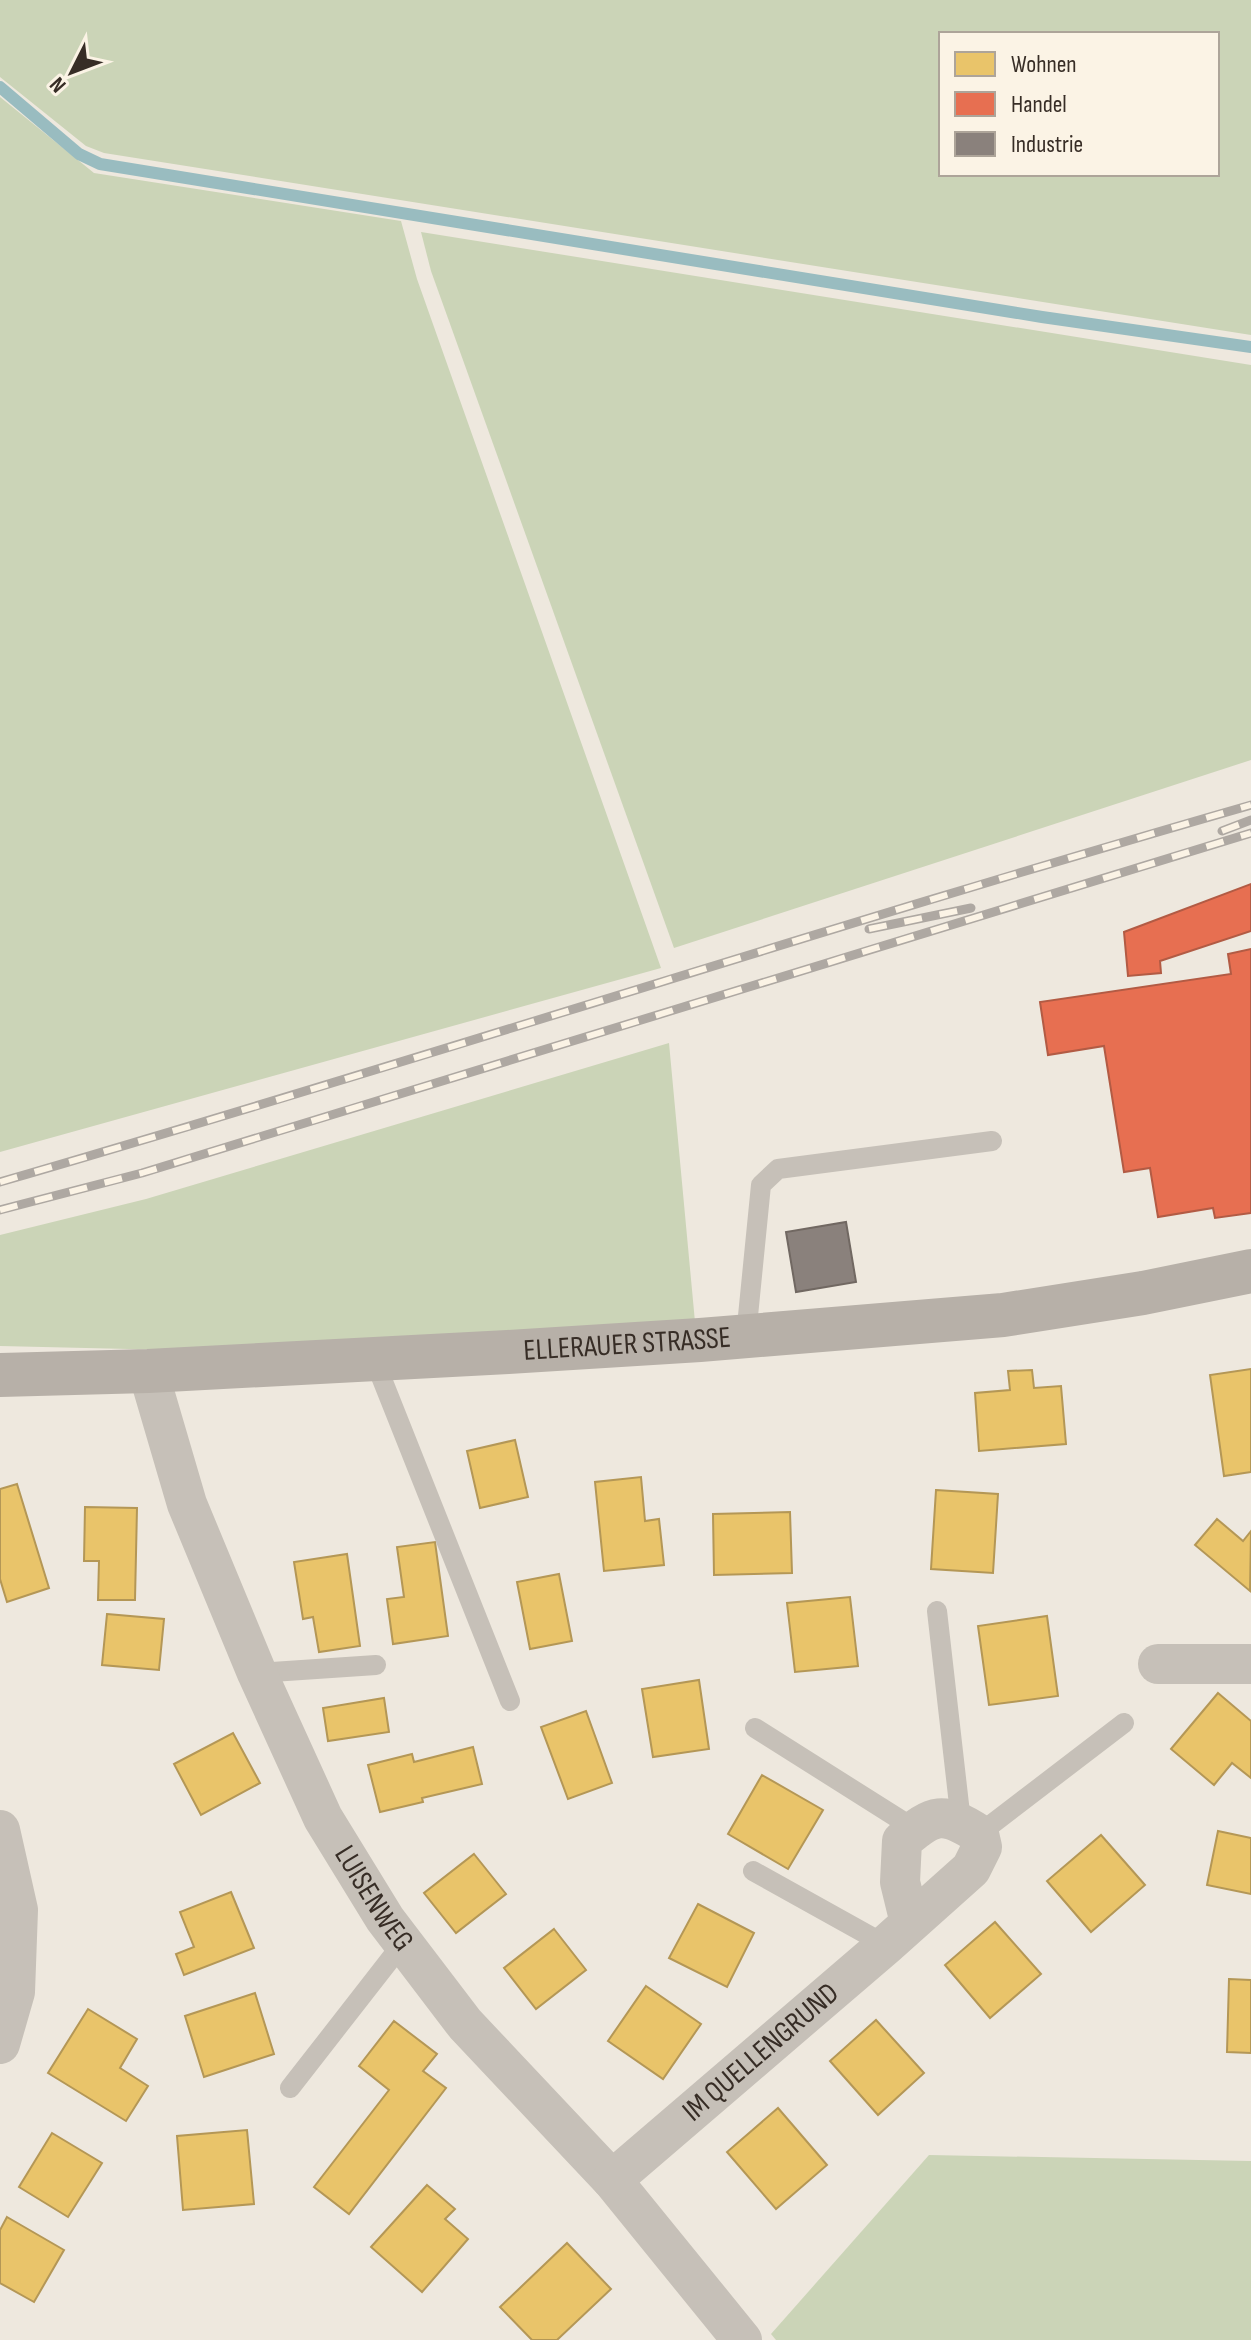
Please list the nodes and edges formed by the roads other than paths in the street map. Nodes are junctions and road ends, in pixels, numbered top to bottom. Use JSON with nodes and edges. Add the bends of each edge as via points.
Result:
{"nodes":[{"id":1,"x":992,"y":1141,"type":"dead end"},
{"id":2,"x":1251,"y":1271,"type":"edge"},
{"id":3,"x":746,"y":1336,"type":"junction"},
{"id":4,"x":374,"y":1359,"type":"junction"},
{"id":5,"x":148,"y":1371,"type":"junction"},
{"id":6,"x":0,"y":1375,"type":"edge"},
{"id":7,"x":937,"y":1611,"type":"dead end"},
{"id":8,"x":1158,"y":1664,"type":"dead end"},
{"id":9,"x":1251,"y":1664,"type":"edge"},
{"id":10,"x":376,"y":1665,"type":"dead end"},
{"id":11,"x":257,"y":1673,"type":"junction"},
{"id":12,"x":510,"y":1701,"type":"dead end"},
{"id":13,"x":1124,"y":1723,"type":"dead end"},
{"id":14,"x":755,"y":1728,"type":"dead end"},
{"id":15,"x":970,"y":1828,"type":"junction"},
{"id":16,"x":915,"y":1829,"type":"junction"},
{"id":17,"x":0,"y":1830,"type":"edge"},
{"id":18,"x":753,"y":1871,"type":"dead end"},
{"id":19,"x":898,"y":1934,"type":"junction"},
{"id":20,"x":403,"y":1943,"type":"junction"},
{"id":21,"x":0,"y":2044,"type":"edge"},
{"id":22,"x":290,"y":2088,"type":"dead end"},
{"id":23,"x":612,"y":2180,"type":"junction"},
{"id":24,"x":742,"y":2340,"type":"edge"}],
"edges":[{"from":1,"to":3,"type":"lane","via":[[778,1169],[761,1185]]},
{"from":2,"to":3,"type":"main road","name":"ELLERAUER STRASSE","via":[[1003,1315]]},
{"from":3,"to":4,"type":"main road","name":"ELLERAUER STRASSE"},
{"from":4,"to":5,"type":"main road","name":"ELLERAUER STRASSE"},
{"from":4,"to":12,"type":"lane"},
{"from":5,"to":6,"type":"main road","name":"ELLERAUER STRASSE"},
{"from":5,"to":11,"type":"street","name":"LUISENWEG","via":[[187,1504]]},
{"from":7,"to":15,"type":"lane"},
{"from":8,"to":9,"type":"street"},
{"from":10,"to":11,"type":"lane"},
{"from":11,"to":20,"type":"street","name":"LUISENWEG","via":[[323,1818]]},
{"from":13,"to":15,"type":"lane"},
{"from":14,"to":16,"type":"lane"},
{"from":15,"to":16,"type":"street","via":[[945,1818],[925,1821]]},
{"from":15,"to":19,"type":"street","name":"IM QUELLENGRUND","via":[[982,1847],[971,1869]]},
{"from":16,"to":19,"type":"street","via":[[902,1841]]},
{"from":17,"to":21,"type":"street","via":[[18,1910],[15,1992]]},
{"from":18,"to":19,"type":"lane"},
{"from":19,"to":23,"type":"street","name":"IM QUELLENGRUND"},
{"from":20,"to":22,"type":"lane"},
{"from":20,"to":23,"type":"street","name":"LUISENWEG","via":[[465,2024]]},
{"from":23,"to":24,"type":"street","name":"LUISENWEG"}]}
